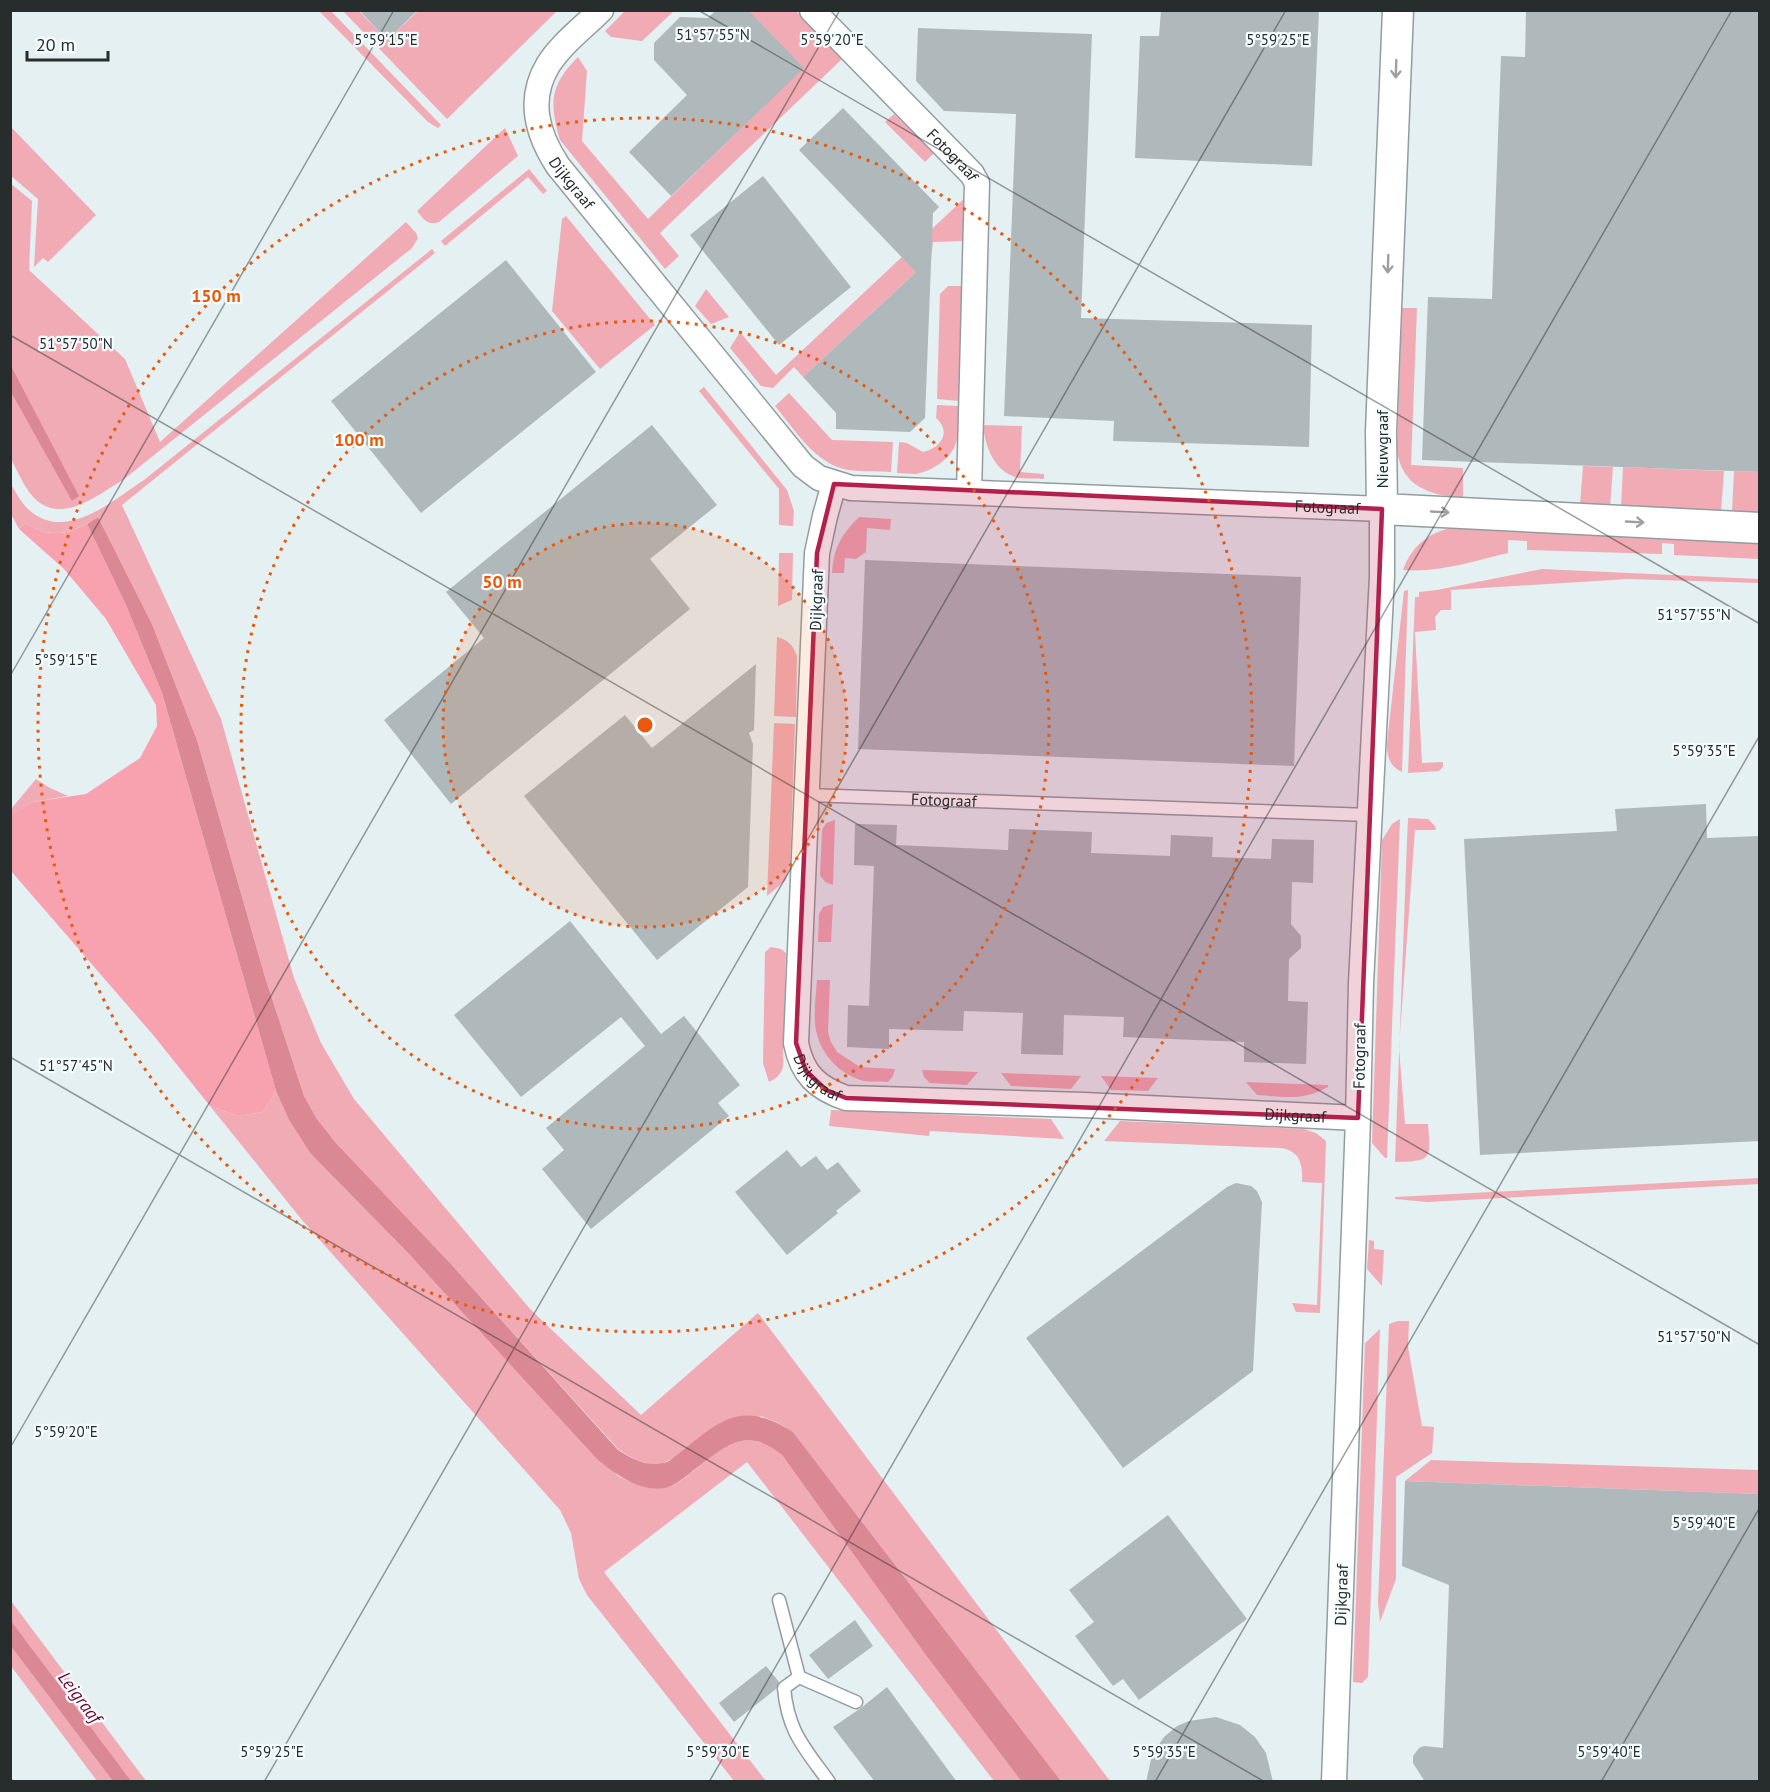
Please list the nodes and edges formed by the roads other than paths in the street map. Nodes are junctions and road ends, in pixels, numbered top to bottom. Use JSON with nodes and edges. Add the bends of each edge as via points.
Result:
{"nodes":[{"id":1,"x":601,"y":10,"type":"edge"},
{"id":2,"x":812,"y":10,"type":"edge"},
{"id":3,"x":1398,"y":10,"type":"edge"},
{"id":4,"x":834,"y":484,"type":"junction"},
{"id":5,"x":969,"y":492,"type":"junction"},
{"id":6,"x":1382,"y":509,"type":"junction"},
{"id":7,"x":1760,"y":528,"type":"edge"},
{"id":8,"x":808,"y":795,"type":"junction"},
{"id":9,"x":1369,"y":815,"type":"junction"},
{"id":10,"x":1358,"y":1118,"type":"junction"},
{"id":11,"x":779,"y":1600,"type":"dead end"},
{"id":12,"x":799,"y":1677,"type":"junction"},
{"id":13,"x":856,"y":1702,"type":"dead end"},
{"id":14,"x":829,"y":1782,"type":"edge"},
{"id":15,"x":1334,"y":1782,"type":"edge"}],
"edges":[{"from":1,"to":4,"type":"street","name":"Dijkgraaf","via":[[559,51],[542,77],[537,112],[538,130],[545,147],[803,466]]},
{"from":2,"to":5,"type":"street","name":"Fotograaf","via":[[977,183]]},
{"from":3,"to":6,"type":"street","name":"Nieuwgraaf","one_way":true,"via":[[1381,432]]},
{"from":4,"to":5,"type":"street","name":"Fotograaf"},
{"from":4,"to":8,"type":"street","name":"Dijkgraaf","via":[[817,553]]},
{"from":5,"to":6,"type":"street","name":"Fotograaf"},
{"from":6,"to":7,"type":"street","name":"Nieuwgraaf","one_way":true},
{"from":6,"to":9,"type":"street","name":"Fotograaf"},
{"from":8,"to":9,"type":"lane","name":"Fotograaf"},
{"from":8,"to":10,"type":"street","name":"Dijkgraaf","via":[[796,1043],[806,1071],[829,1092],[846,1098]]},
{"from":9,"to":10,"type":"street","name":"Fotograaf"},
{"from":10,"to":15,"type":"street","name":"Dijkgraaf"},
{"from":11,"to":12,"type":"lane"},
{"from":12,"to":13,"type":"lane"},
{"from":12,"to":14,"type":"lane","via":[[784,1688],[786,1711],[796,1736]]}]}
